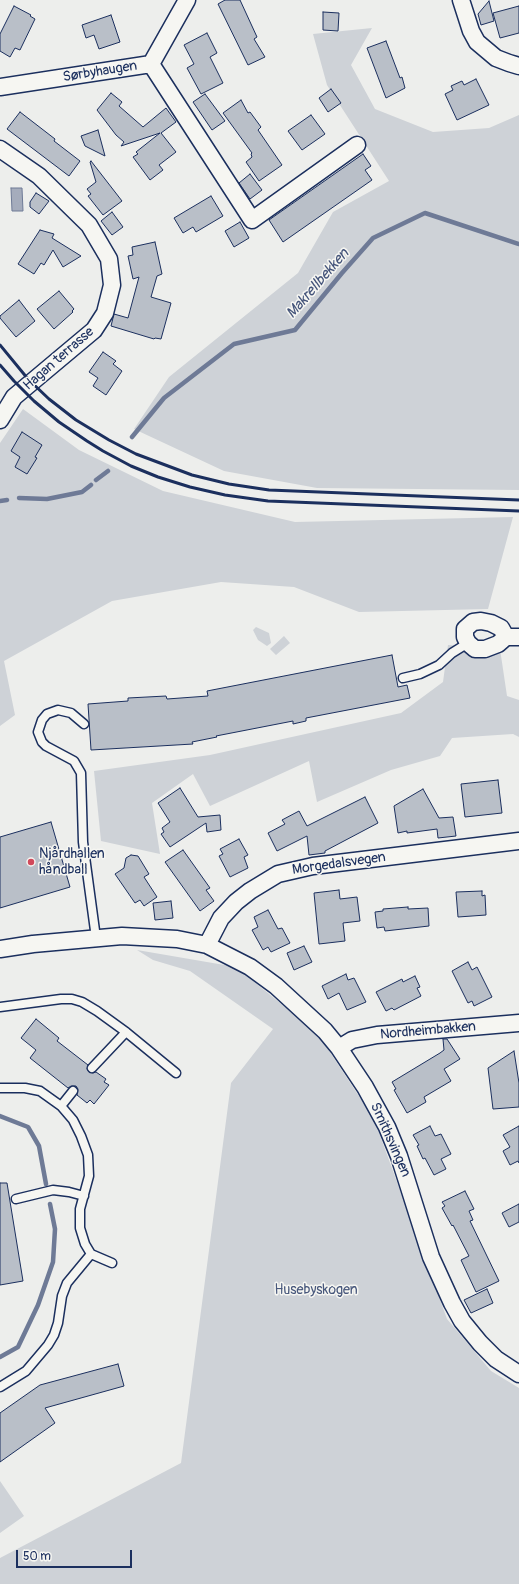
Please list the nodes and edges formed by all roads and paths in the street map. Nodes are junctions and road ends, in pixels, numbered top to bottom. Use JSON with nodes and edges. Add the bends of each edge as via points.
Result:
{"nodes":[{"id":1,"x":187,"y":0,"type":"edge"},
{"id":2,"x":464,"y":2,"type":"edge"},
{"id":3,"x":151,"y":64,"type":"junction"},
{"id":4,"x":519,"y":66,"type":"edge"},
{"id":5,"x":0,"y":87,"type":"edge"},
{"id":6,"x":357,"y":145,"type":"dead end"},
{"id":7,"x":0,"y":149,"type":"edge"},
{"id":8,"x":0,"y":420,"type":"edge"},
{"id":9,"x":512,"y":637,"type":"edge"},
{"id":10,"x":468,"y":643,"type":"junction"},
{"id":11,"x":403,"y":678,"type":"dead end"},
{"id":12,"x":84,"y":724,"type":"dead end"},
{"id":13,"x":519,"y":841,"type":"edge"},
{"id":14,"x":96,"y":938,"type":"junction"},
{"id":15,"x":206,"y":945,"type":"junction"},
{"id":16,"x":0,"y":949,"type":"edge"},
{"id":17,"x":0,"y":1007,"type":"edge"},
{"id":18,"x":519,"y":1023,"type":"edge"},
{"id":19,"x":126,"y":1032,"type":"junction"},
{"id":20,"x":339,"y":1048,"type":"junction"},
{"id":21,"x":92,"y":1068,"type":"dead end"},
{"id":22,"x":176,"y":1073,"type":"dead end"},
{"id":23,"x":0,"y":1088,"type":"edge"},
{"id":24,"x":72,"y":1091,"type":"dead end"},
{"id":25,"x":62,"y":1106,"type":"junction"},
{"id":26,"x":84,"y":1196,"type":"junction"},
{"id":27,"x":16,"y":1199,"type":"dead end"},
{"id":28,"x":91,"y":1254,"type":"junction"},
{"id":29,"x":112,"y":1263,"type":"dead end"},
{"id":30,"x":519,"y":1374,"type":"edge"},
{"id":31,"x":0,"y":1387,"type":"edge"}],
"edges":[{"from":1,"to":3,"type":"street","name":"Sørbyhaugen"},
{"from":2,"to":4,"type":"street","via":[[471,31],[477,42],[496,58]]},
{"from":3,"to":5,"type":"street","name":"Sørbyhaugen"},
{"from":3,"to":6,"type":"street","via":[[252,220]]},
{"from":7,"to":8,"type":"street","name":"Hagan terrasse","via":[[39,176],[89,225],[109,259],[112,284],[105,313],[94,330],[14,397]]},
{"from":9,"to":10,"type":"street","via":[[485,649],[475,649]]},
{"from":9,"to":10,"type":"street","via":[[491,623],[473,622],[465,630]]},
{"from":10,"to":11,"type":"lane","via":[[438,665],[420,674]]},
{"from":12,"to":14,"type":"lane","via":[[71,713],[58,710],[47,714],[38,732],[46,746],[74,761],[81,773],[83,842]]},
{"from":13,"to":15,"type":"street","name":"Morgedalsvegen","via":[[313,866],[283,873],[250,891],[236,902],[221,918]]},
{"from":14,"to":15,"type":"street","via":[[152,937]]},
{"from":14,"to":16,"type":"street"},
{"from":15,"to":20,"type":"street","name":"Smithsvingen","via":[[250,967],[276,986],[325,1031]]},
{"from":17,"to":19,"type":"lane","via":[[72,999],[97,1010]]},
{"from":18,"to":20,"type":"street","name":"Nordheimbakken","via":[[377,1035],[352,1040]]},
{"from":19,"to":21,"type":"lane"},
{"from":19,"to":22,"type":"lane"},
{"from":20,"to":30,"type":"street","name":"Smithsvingen","via":[[387,1127],[402,1163],[431,1257],[452,1303],[462,1321],[480,1343],[496,1359]]},
{"from":23,"to":25,"type":"lane","via":[[40,1091]]},
{"from":24,"to":25,"type":"lane"},
{"from":25,"to":26,"type":"lane","via":[[73,1120],[88,1155],[89,1176]]},
{"from":26,"to":27,"type":"lane","via":[[53,1190]]},
{"from":26,"to":28,"type":"lane","via":[[80,1209],[80,1228]]},
{"from":28,"to":29,"type":"lane"},
{"from":28,"to":31,"type":"lane","via":[[67,1284],[54,1335],[48,1345],[26,1371]]}]}
